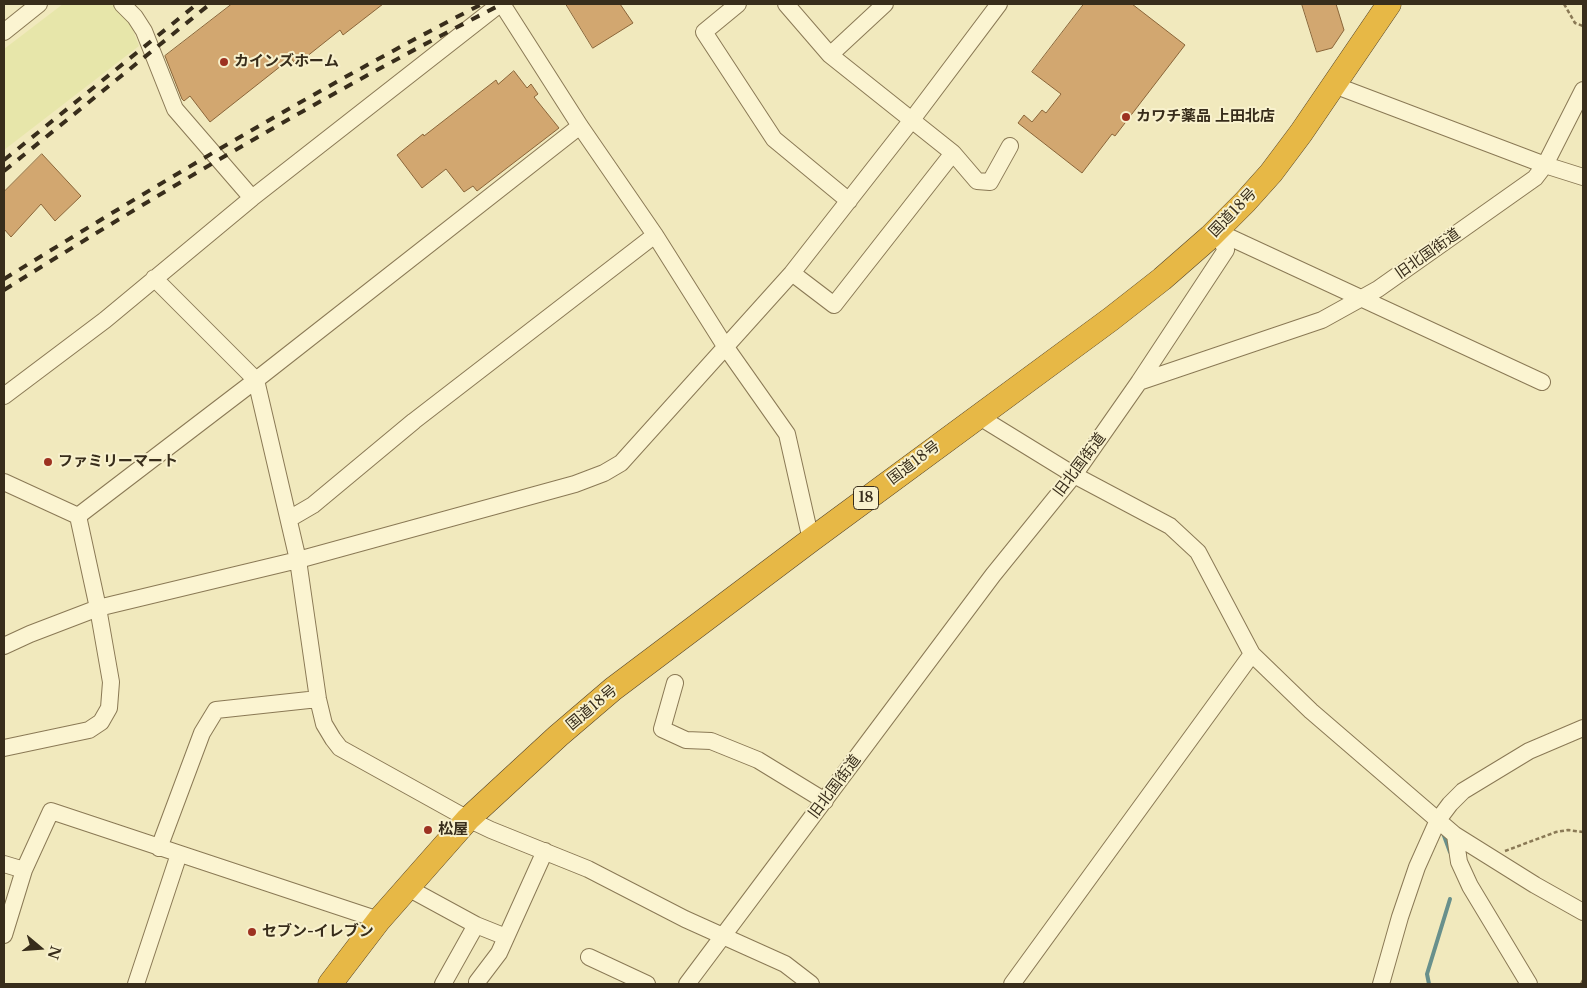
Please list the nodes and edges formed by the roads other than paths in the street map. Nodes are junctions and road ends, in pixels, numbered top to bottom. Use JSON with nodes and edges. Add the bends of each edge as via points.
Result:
{"nodes":[{"id":1,"x":39,"y":4,"type":"edge"},
{"id":2,"x":122,"y":4,"type":"edge"},
{"id":3,"x":501,"y":4,"type":"edge"},
{"id":4,"x":738,"y":4,"type":"edge"},
{"id":5,"x":786,"y":4,"type":"edge"},
{"id":6,"x":885,"y":4,"type":"edge"},
{"id":7,"x":999,"y":4,"type":"edge"},
{"id":8,"x":1389,"y":4,"type":"edge"},
{"id":9,"x":4,"y":32,"type":"edge"},
{"id":10,"x":830,"y":55,"type":"junction"},
{"id":11,"x":1334,"y":85,"type":"junction"},
{"id":12,"x":1583,"y":90,"type":"edge"},
{"id":13,"x":911,"y":121,"type":"junction"},
{"id":14,"x":580,"y":126,"type":"junction"},
{"id":15,"x":1010,"y":146,"type":"dead end"},
{"id":16,"x":953,"y":153,"type":"junction"},
{"id":17,"x":1545,"y":165,"type":"junction"},
{"id":18,"x":1583,"y":177,"type":"edge"},
{"id":19,"x":252,"y":198,"type":"junction"},
{"id":20,"x":849,"y":201,"type":"junction"},
{"id":21,"x":1216,"y":231,"type":"junction"},
{"id":22,"x":655,"y":235,"type":"junction"},
{"id":23,"x":792,"y":273,"type":"junction"},
{"id":24,"x":154,"y":278,"type":"junction"},
{"id":25,"x":1362,"y":297,"type":"junction"},
{"id":26,"x":725,"y":346,"type":"junction"},
{"id":27,"x":256,"y":380,"type":"junction"},
{"id":28,"x":1140,"y":382,"type":"junction"},
{"id":29,"x":1542,"y":382,"type":"dead end"},
{"id":30,"x":4,"y":396,"type":"edge"},
{"id":31,"x":978,"y":416,"type":"junction"},
{"id":32,"x":1074,"y":475,"type":"junction"},
{"id":33,"x":4,"y":482,"type":"edge"},
{"id":34,"x":78,"y":516,"type":"junction"},
{"id":35,"x":289,"y":519,"type":"junction"},
{"id":36,"x":811,"y":540,"type":"junction"},
{"id":37,"x":298,"y":560,"type":"junction"},
{"id":38,"x":98,"y":608,"type":"junction"},
{"id":39,"x":4,"y":646,"type":"edge"},
{"id":40,"x":1252,"y":654,"type":"junction"},
{"id":41,"x":676,"y":683,"type":"dead end"},
{"id":42,"x":318,"y":699,"type":"junction"},
{"id":43,"x":1583,"y":728,"type":"edge"},
{"id":44,"x":4,"y":748,"type":"edge"},
{"id":45,"x":825,"y":801,"type":"junction"},
{"id":46,"x":468,"y":818,"type":"junction"},
{"id":47,"x":1438,"y":820,"type":"junction"},
{"id":48,"x":1455,"y":835,"type":"junction"},
{"id":49,"x":160,"y":848,"type":"junction"},
{"id":50,"x":545,"y":851,"type":"junction"},
{"id":51,"x":178,"y":854,"type":"junction"},
{"id":52,"x":4,"y":864,"type":"edge"},
{"id":53,"x":24,"y":870,"type":"junction"},
{"id":54,"x":408,"y":888,"type":"junction"},
{"id":55,"x":1583,"y":912,"type":"edge"},
{"id":56,"x":379,"y":920,"type":"junction"},
{"id":57,"x":476,"y":925,"type":"junction"},
{"id":58,"x":4,"y":935,"type":"edge"},
{"id":59,"x":723,"y":936,"type":"junction"},
{"id":60,"x":506,"y":937,"type":"junction"},
{"id":61,"x":589,"y":957,"type":"dead end"},
{"id":62,"x":477,"y":982,"type":"dead end"},
{"id":63,"x":136,"y":984,"type":"edge"},
{"id":64,"x":330,"y":984,"type":"edge"},
{"id":65,"x":443,"y":984,"type":"edge"},
{"id":66,"x":647,"y":984,"type":"edge"},
{"id":67,"x":687,"y":984,"type":"edge"},
{"id":68,"x":811,"y":984,"type":"edge"},
{"id":69,"x":1012,"y":984,"type":"edge"},
{"id":70,"x":1381,"y":984,"type":"edge"},
{"id":71,"x":1529,"y":984,"type":"edge"}],
"edges":[{"from":1,"to":9,"type":"street"},
{"from":2,"to":19,"type":"street","via":[[136,17],[144,31],[176,109]]},
{"from":3,"to":14,"type":"street"},
{"from":3,"to":19,"type":"street"},
{"from":4,"to":20,"type":"street","via":[[704,32],[774,139]]},
{"from":5,"to":10,"type":"street"},
{"from":6,"to":10,"type":"street"},
{"from":7,"to":13,"type":"street"},
{"from":8,"to":11,"type":"highway","name":"国道18号","number":"18"},
{"from":10,"to":13,"type":"street"},
{"from":11,"to":17,"type":"street"},
{"from":11,"to":21,"type":"highway","name":"国道18号","number":"18","via":[[1271,173]]},
{"from":12,"to":17,"type":"street","name":"旧北国街道"},
{"from":13,"to":16,"type":"street"},
{"from":13,"to":20,"type":"street"},
{"from":14,"to":22,"type":"street"},
{"from":14,"to":27,"type":"street"},
{"from":15,"to":16,"type":"street","via":[[990,182],[976,181]]},
{"from":16,"to":23,"type":"street","via":[[834,305]]},
{"from":17,"to":18,"type":"street"},
{"from":17,"to":25,"type":"street","name":"旧北国街道","via":[[1535,178]]},
{"from":19,"to":24,"type":"street"},
{"from":20,"to":23,"type":"street"},
{"from":21,"to":25,"type":"street"},
{"from":21,"to":28,"type":"street","via":[[1226,250]]},
{"from":21,"to":31,"type":"highway","name":"国道18号","number":"18","via":[[1162,279]]},
{"from":22,"to":26,"type":"street"},
{"from":22,"to":35,"type":"street","via":[[414,421],[313,505]]},
{"from":23,"to":26,"type":"street"},
{"from":24,"to":27,"type":"street"},
{"from":24,"to":30,"type":"street","via":[[105,320]]},
{"from":25,"to":28,"type":"street","name":"旧北国街道","via":[[1322,320]]},
{"from":25,"to":29,"type":"street"},
{"from":26,"to":36,"type":"street","via":[[787,434]]},
{"from":26,"to":37,"type":"street","via":[[621,462],[604,473],[575,484]]},
{"from":27,"to":34,"type":"street"},
{"from":27,"to":35,"type":"street"},
{"from":28,"to":32,"type":"street","name":"旧北国街道"},
{"from":31,"to":32,"type":"street"},
{"from":31,"to":36,"type":"highway","name":"国道18号","number":"18"},
{"from":32,"to":40,"type":"street","via":[[1150,514],[1185,538],[1198,552]]},
{"from":32,"to":45,"type":"street","name":"旧北国街道","via":[[993,575]]},
{"from":33,"to":34,"type":"street"},
{"from":34,"to":38,"type":"street"},
{"from":35,"to":37,"type":"street"},
{"from":36,"to":46,"type":"highway","name":"国道18号","number":"18","via":[[613,689]]},
{"from":37,"to":38,"type":"street"},
{"from":37,"to":42,"type":"street"},
{"from":38,"to":39,"type":"street"},
{"from":38,"to":44,"type":"street","via":[[111,682],[109,708],[101,722],[88,730]]},
{"from":40,"to":47,"type":"street","via":[[1311,711]]},
{"from":40,"to":69,"type":"street"},
{"from":41,"to":45,"type":"street","via":[[662,729],[686,740],[711,741],[758,760]]},
{"from":42,"to":46,"type":"street","via":[[324,724],[340,748]]},
{"from":42,"to":49,"type":"street","via":[[216,710],[202,732]]},
{"from":43,"to":47,"type":"street","via":[[1529,751],[1463,791]]},
{"from":45,"to":59,"type":"street","name":"旧北国街道"},
{"from":46,"to":50,"type":"street"},
{"from":46,"to":54,"type":"highway","name":"国道18号","number":"18"},
{"from":47,"to":48,"type":"street"},
{"from":47,"to":70,"type":"street","via":[[1416,867]]},
{"from":48,"to":55,"type":"street"},
{"from":48,"to":71,"type":"street","via":[[1459,862],[1470,886]]},
{"from":49,"to":51,"type":"street"},
{"from":49,"to":53,"type":"street","via":[[52,811]]},
{"from":50,"to":59,"type":"street"},
{"from":50,"to":60,"type":"street"},
{"from":51,"to":56,"type":"street"},
{"from":51,"to":63,"type":"street"},
{"from":52,"to":53,"type":"street"},
{"from":53,"to":58,"type":"street"},
{"from":54,"to":56,"type":"highway","name":"国道18号","number":"18"},
{"from":54,"to":57,"type":"street"},
{"from":56,"to":64,"type":"highway","name":"国道18号","number":"18"},
{"from":57,"to":60,"type":"street"},
{"from":57,"to":65,"type":"street"},
{"from":59,"to":67,"type":"street","name":"旧北国街道"},
{"from":59,"to":68,"type":"street","via":[[785,964]]},
{"from":60,"to":62,"type":"street","via":[[499,953]]},
{"from":61,"to":66,"type":"street"}]}
